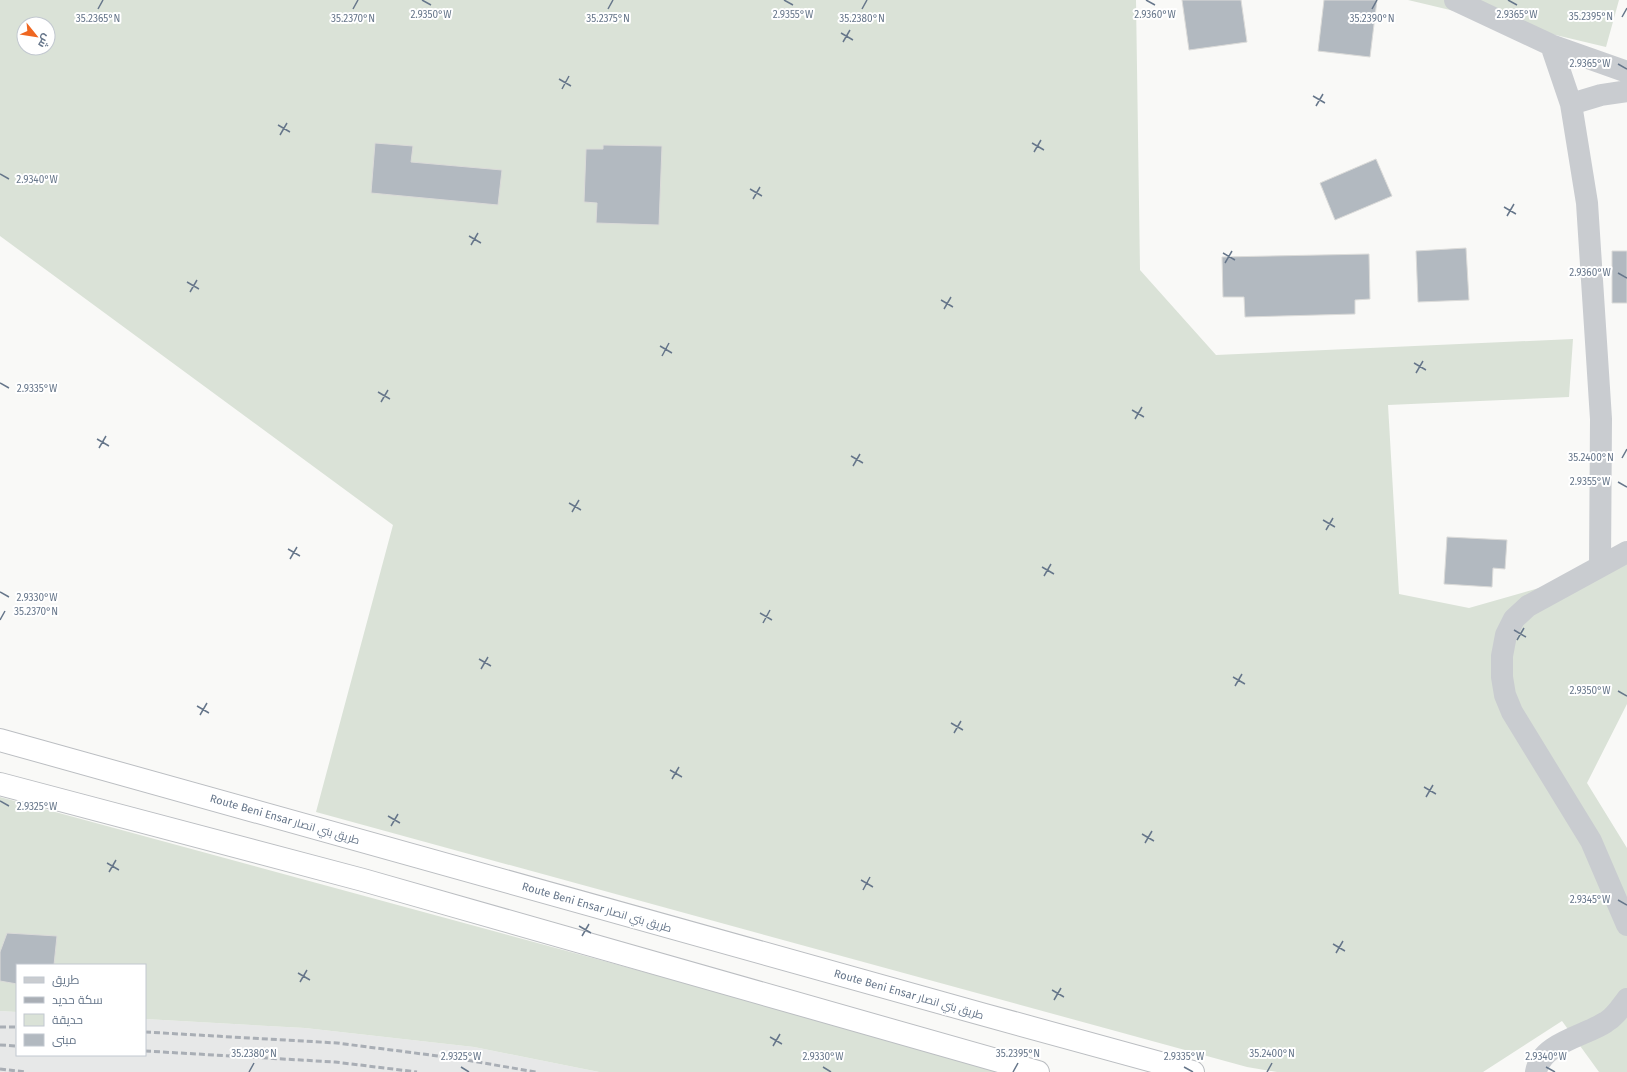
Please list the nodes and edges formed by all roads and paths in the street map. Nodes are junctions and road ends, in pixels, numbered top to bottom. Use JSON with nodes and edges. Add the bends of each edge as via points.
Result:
{"nodes":[{"id":1,"x":1455,"y":0,"type":"edge"},
{"id":2,"x":1552,"y":45,"type":"junction"},
{"id":3,"x":1627,"y":72,"type":"edge"},
{"id":4,"x":1627,"y":91,"type":"edge"},
{"id":5,"x":1571,"y":104,"type":"junction"},
{"id":6,"x":1627,"y":552,"type":"edge"},
{"id":7,"x":1600,"y":566,"type":"junction"},
{"id":8,"x":0,"y":740,"type":"edge"},
{"id":9,"x":0,"y":784,"type":"edge"},
{"id":10,"x":1627,"y":925,"type":"edge"},
{"id":11,"x":1627,"y":999,"type":"edge"},
{"id":12,"x":1038,"y":1072,"type":"edge"},
{"id":13,"x":1193,"y":1072,"type":"edge"},
{"id":14,"x":1536,"y":1072,"type":"edge"}],
"edges":[{"from":1,"to":2,"type":"street"},
{"from":2,"to":3,"type":"street"},
{"from":2,"to":5,"type":"street"},
{"from":4,"to":5,"type":"street"},
{"from":5,"to":7,"type":"street","via":[[1587,203],[1601,419]]},
{"from":6,"to":7,"type":"street"},
{"from":7,"to":10,"type":"street","via":[[1528,606],[1514,619],[1506,635],[1502,677],[1505,695],[1512,712],[1592,841]]},
{"from":8,"to":13,"type":"highway","name":"Route Beni Ensar طريق بني انصار"},
{"from":9,"to":12,"type":"highway","via":[[363,880]]},
{"from":11,"to":14,"type":"street","via":[[1607,1022],[1552,1048],[1543,1056]]}]}
